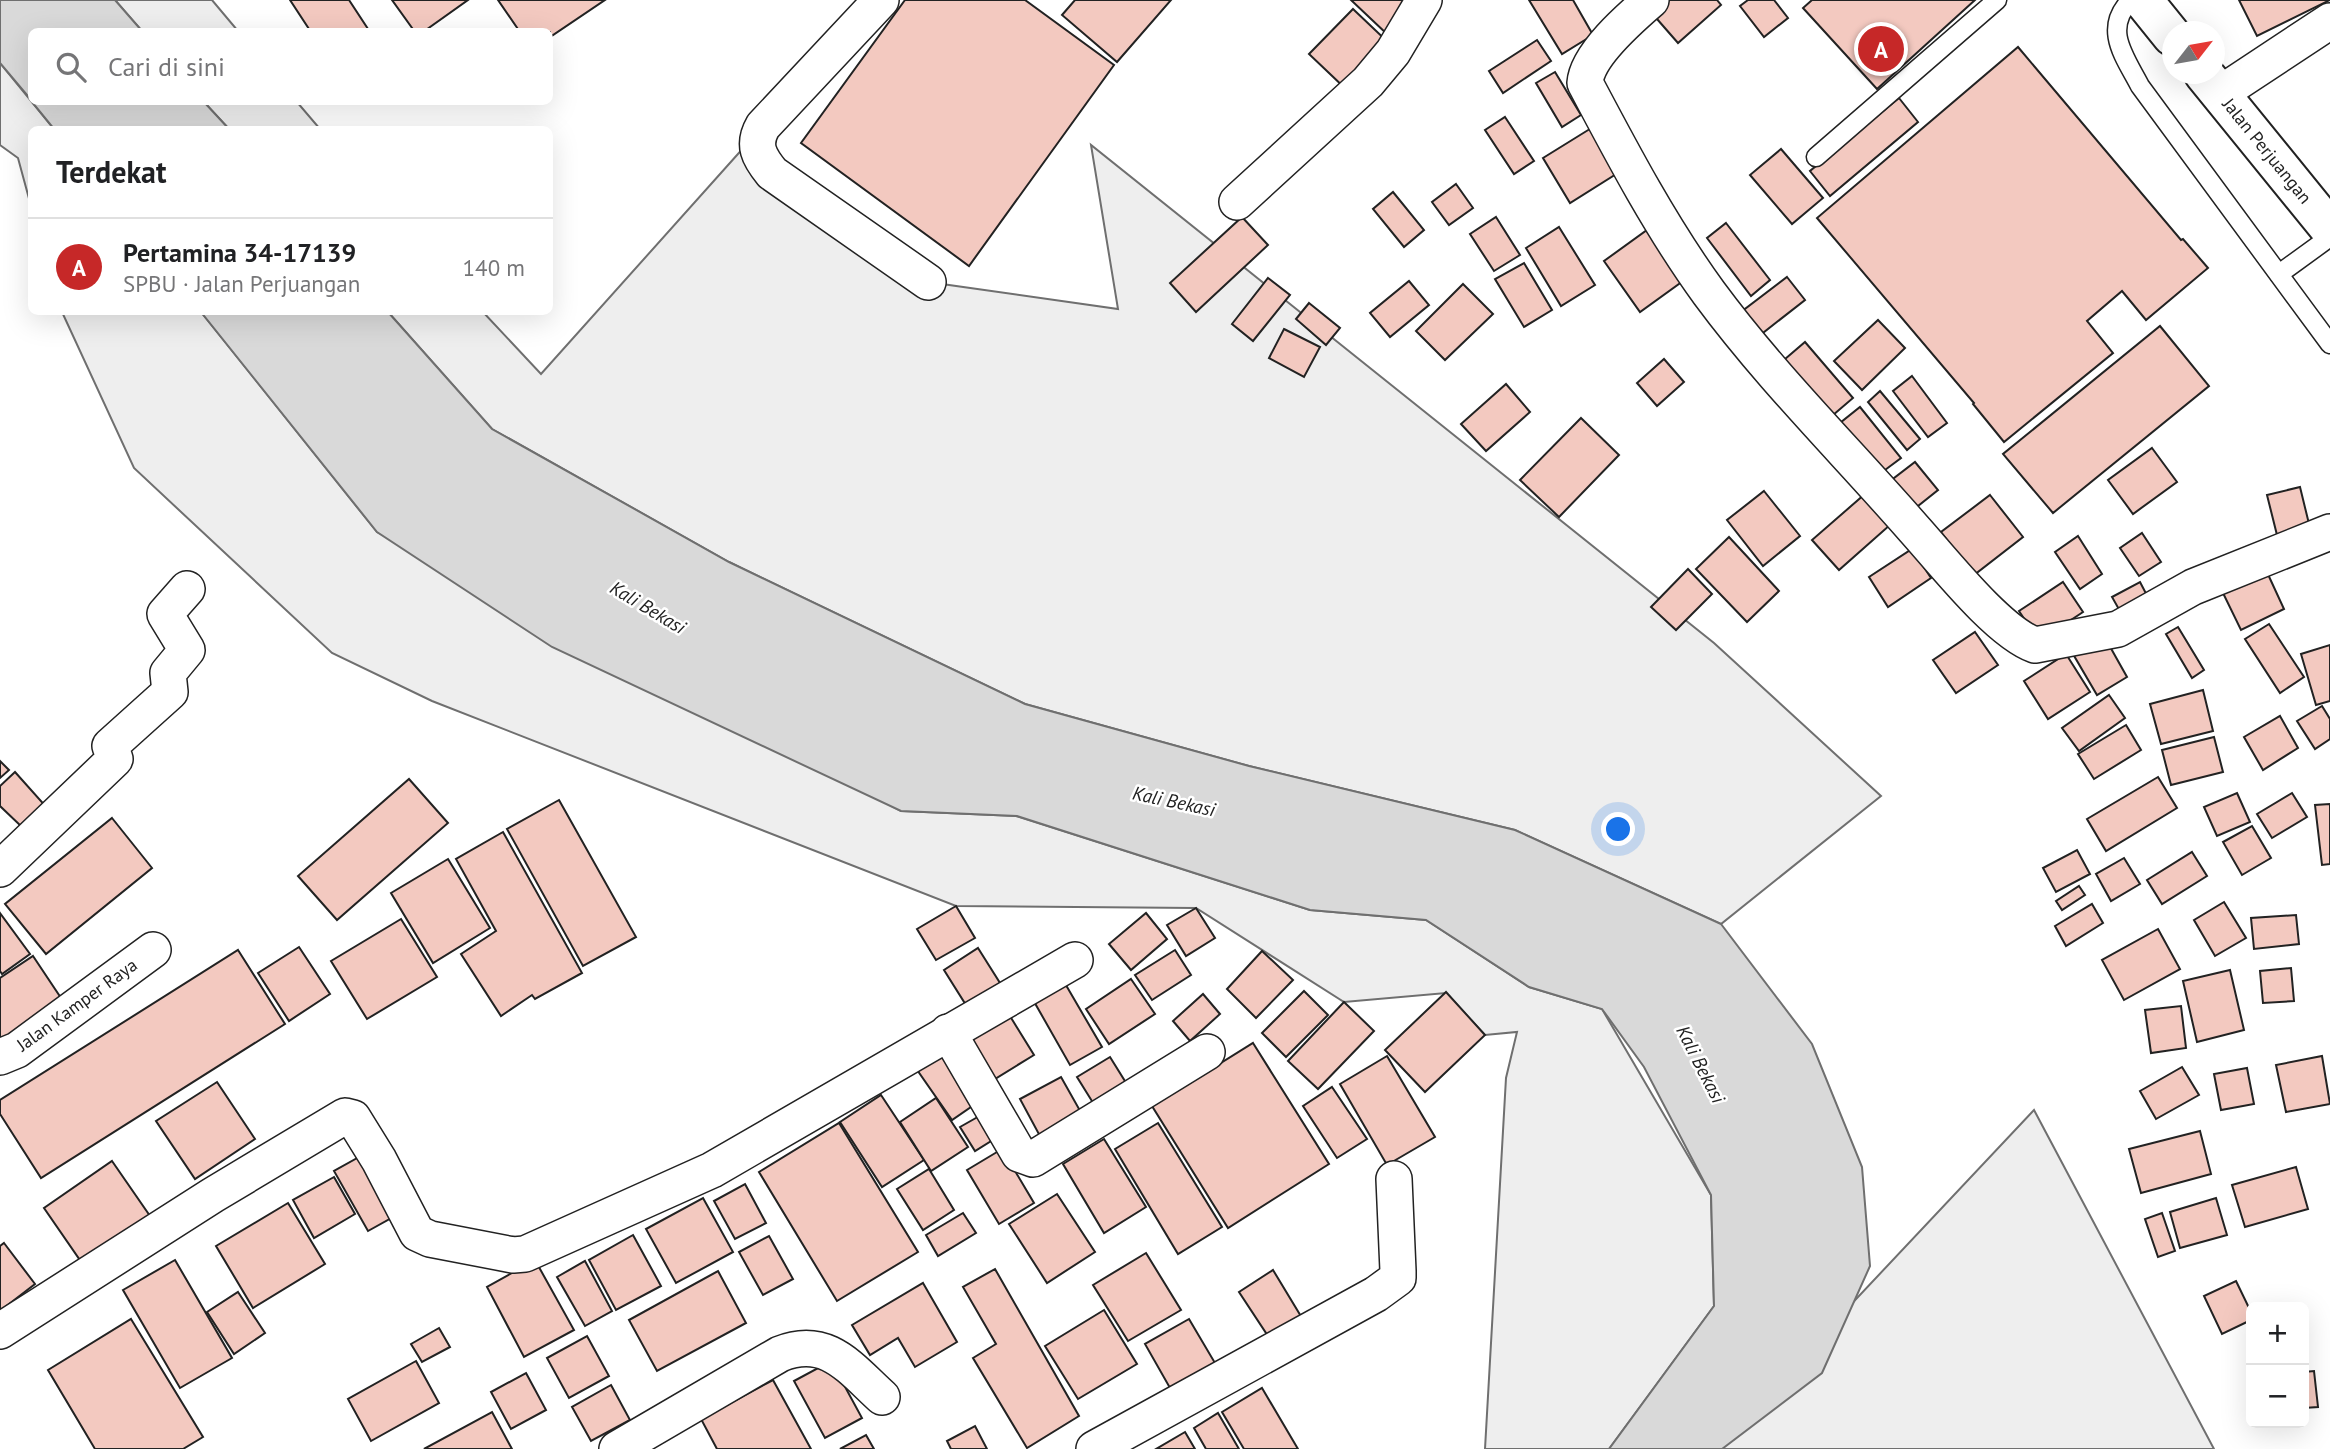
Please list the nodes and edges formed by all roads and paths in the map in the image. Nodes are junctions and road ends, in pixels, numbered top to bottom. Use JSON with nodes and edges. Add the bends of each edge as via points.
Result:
{"nodes":[{"id":1,"x":881,"y":0,"type":"edge"},
{"id":2,"x":1424,"y":0,"type":"edge"},
{"id":3,"x":1651,"y":0,"type":"edge"},
{"id":4,"x":1997,"y":0,"type":"edge"},
{"id":5,"x":2131,"y":0,"type":"edge"},
{"id":6,"x":2143,"y":0,"type":"edge"},
{"id":7,"x":2330,"y":21,"type":"edge"},
{"id":8,"x":2162,"y":24,"type":"edge"},
{"id":9,"x":2225,"y":76,"type":"edge"},
{"id":10,"x":2213,"y":84,"type":"edge"},
{"id":11,"x":1816,"y":158,"type":"dead end"},
{"id":12,"x":1237,"y":202,"type":"dead end"},
{"id":13,"x":2326,"y":222,"type":"edge"},
{"id":14,"x":2278,"y":274,"type":"junction"},
{"id":15,"x":928,"y":282,"type":"dead end"},
{"id":16,"x":2330,"y":344,"type":"edge"},
{"id":17,"x":2330,"y":532,"type":"edge"},
{"id":18,"x":187,"y":589,"type":"dead end"},
{"id":19,"x":0,"y":869,"type":"edge"},
{"id":20,"x":153,"y":950,"type":"dead end"},
{"id":21,"x":1075,"y":960,"type":"dead end"},
{"id":22,"x":948,"y":1032,"type":"junction"},
{"id":23,"x":1207,"y":1052,"type":"dead end"},
{"id":24,"x":0,"y":1057,"type":"edge"},
{"id":25,"x":1394,"y":1179,"type":"dead end"},
{"id":26,"x":0,"y":1331,"type":"edge"},
{"id":27,"x":882,"y":1397,"type":"dead end"},
{"id":28,"x":617,"y":1449,"type":"edge"},
{"id":29,"x":1094,"y":1449,"type":"edge"}],
"edges":[{"from":1,"to":15,"type":"street","via":[[762,126],[756,147],[772,173]]},
{"from":2,"to":12,"type":"street","via":[[1393,52],[1368,82]]},
{"from":3,"to":17,"type":"street","via":[[1593,61],[1584,83],[1641,189],[1708,292],[1792,396],[1984,607],[2023,641],[2035,645],[2118,629],[2193,587]]},
{"from":4,"to":11,"type":"lane"},
{"from":5,"to":14,"type":"lane","via":[[2119,14],[2116,27],[2140,86]]},
{"from":6,"to":8,"type":"main road"},
{"from":7,"to":9,"type":"street"},
{"from":10,"to":13,"type":"main road","name":"Jalan Perjuangan"},
{"from":13,"to":14,"type":"lane"},
{"from":14,"to":16,"type":"lane"},
{"from":18,"to":19,"type":"street","via":[[164,614],[187,650],[168,673],[170,692],[110,746],[114,759]]},
{"from":20,"to":24,"type":"street","name":"Jalan Kamper Raya","via":[[17,1051]]},
{"from":21,"to":22,"type":"street"},
{"from":22,"to":23,"type":"street","via":[[1019,1154],[1033,1159]]},
{"from":22,"to":26,"type":"street","via":[[712,1170],[525,1255],[417,1233],[379,1160],[352,1118],[345,1116]]},
{"from":25,"to":29,"type":"street","via":[[1398,1278],[1394,1282]]},
{"from":27,"to":28,"type":"street","via":[[829,1352],[796,1348]]}]}
